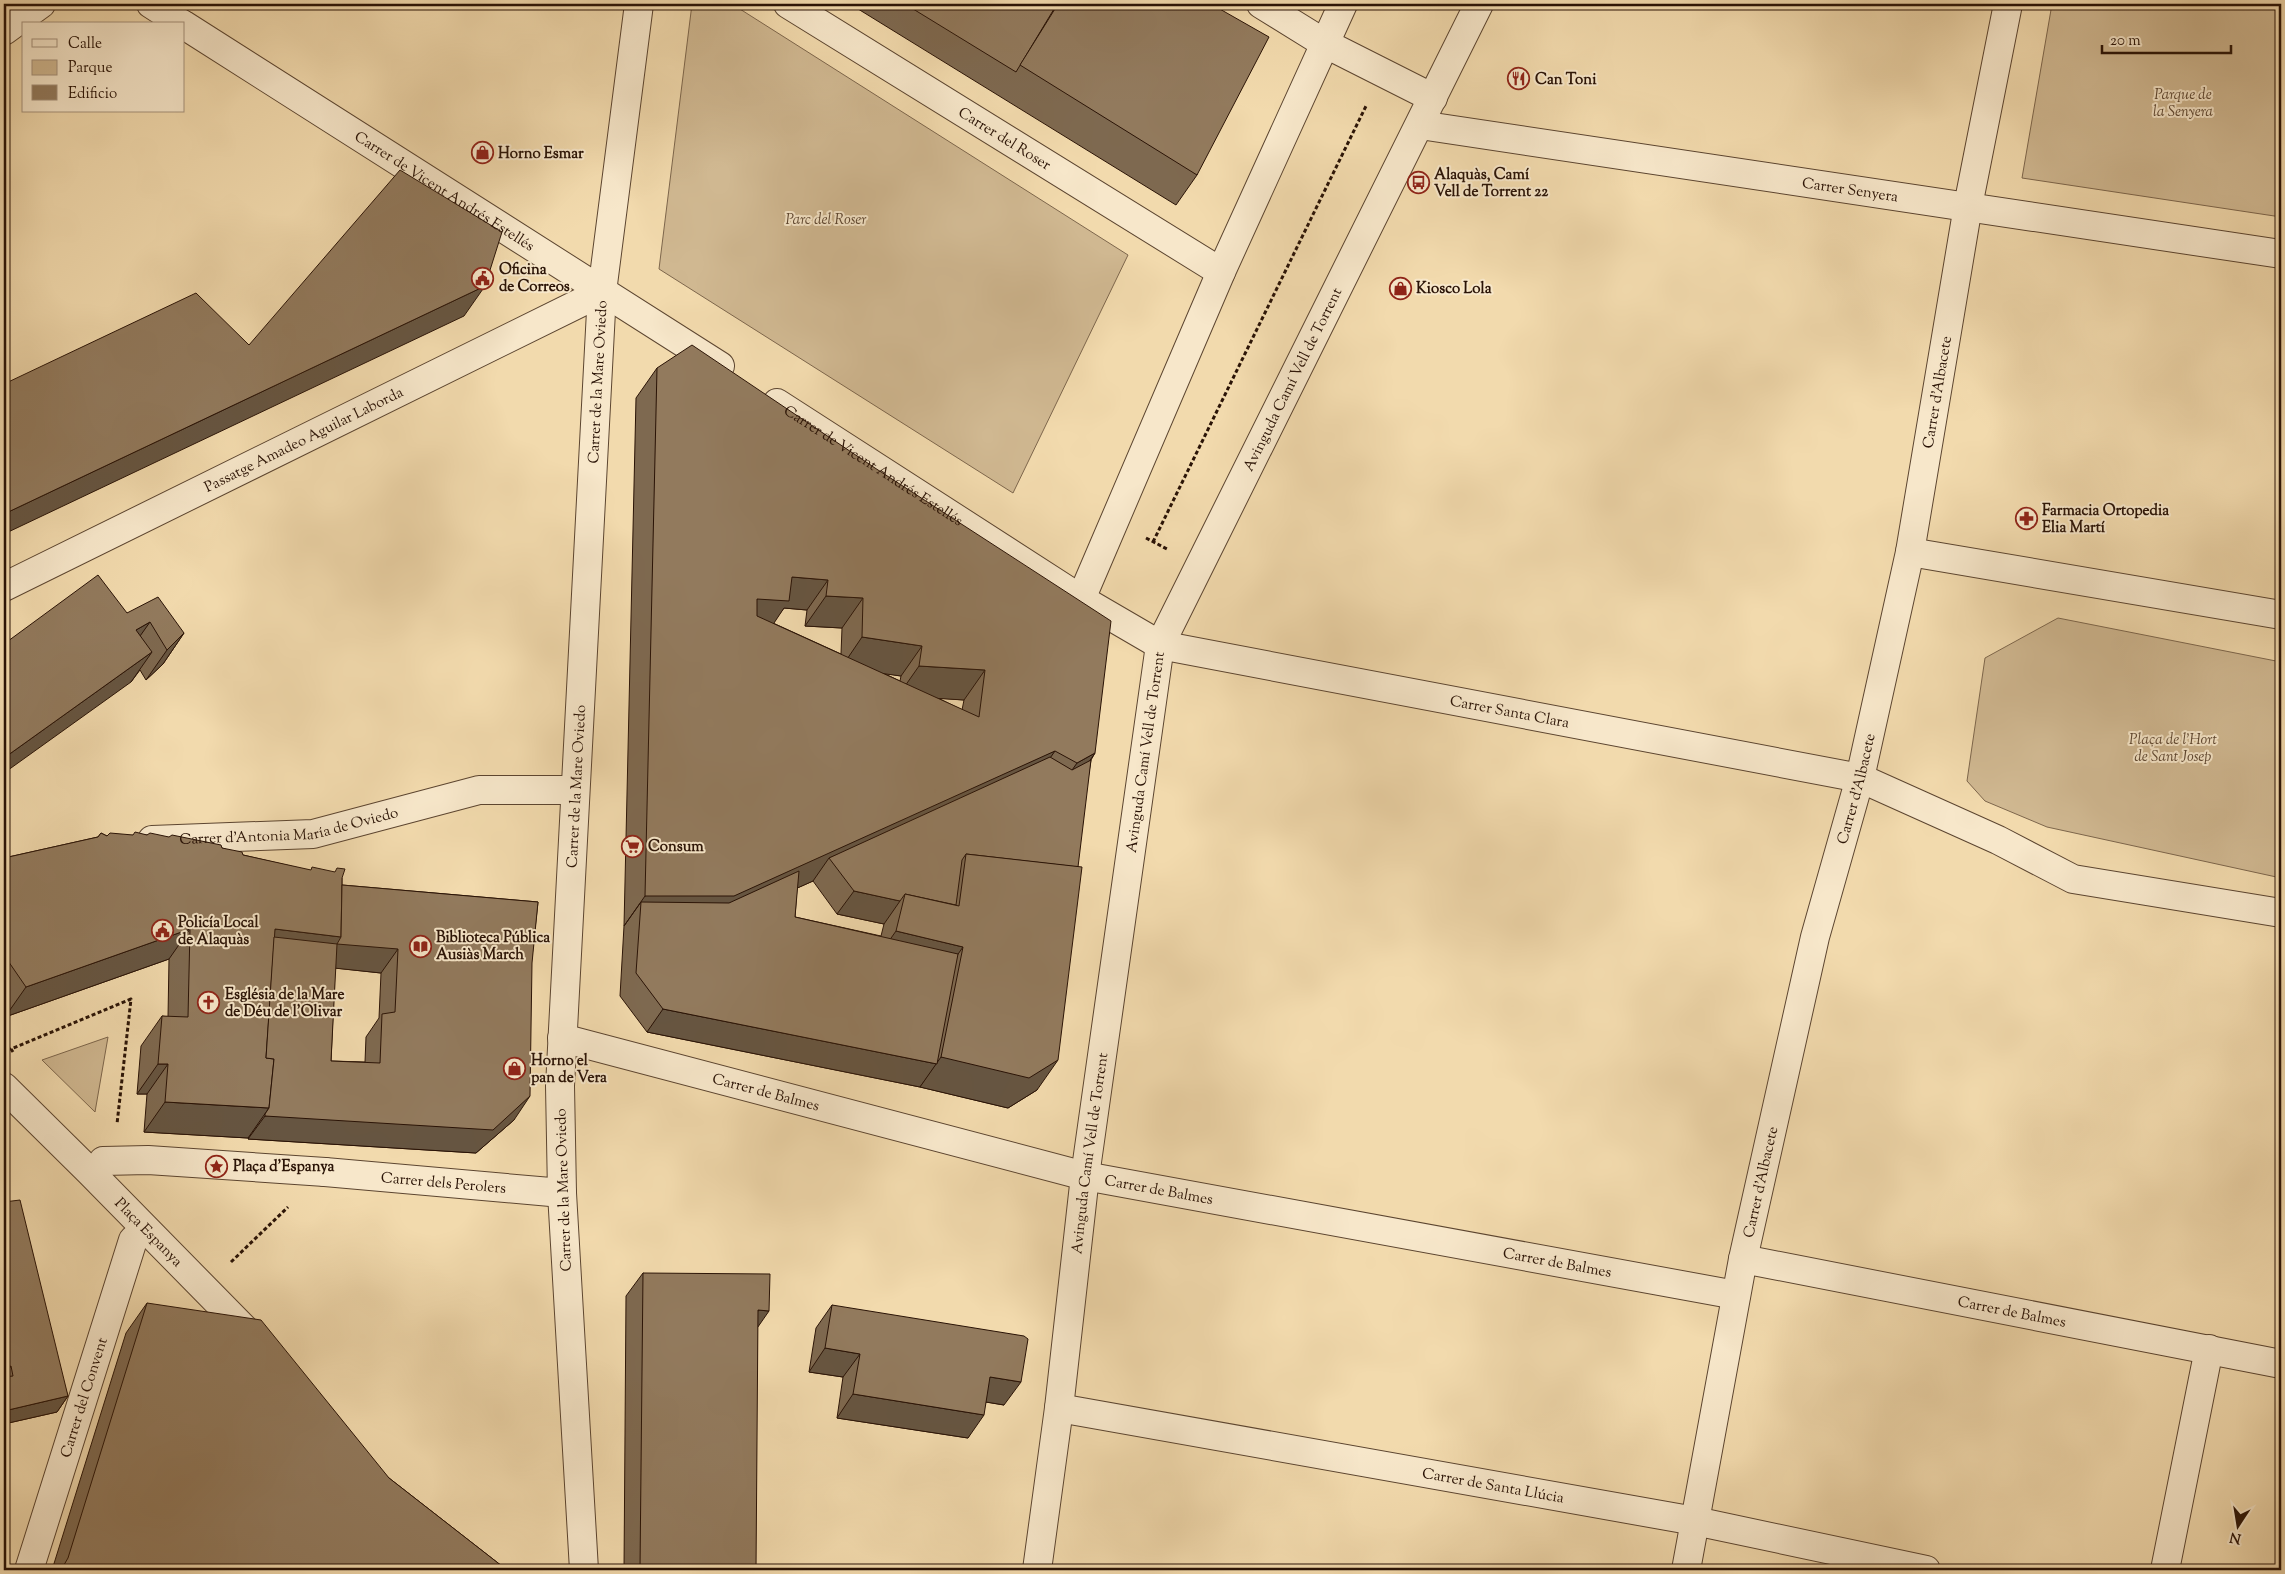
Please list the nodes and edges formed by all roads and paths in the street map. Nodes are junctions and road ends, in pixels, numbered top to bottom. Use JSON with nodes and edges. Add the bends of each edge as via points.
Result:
{"nodes":[{"id":1,"x":40,"y":4,"type":"edge"},
{"id":2,"x":151,"y":4,"type":"edge"},
{"id":3,"x":639,"y":4,"type":"edge"},
{"id":4,"x":788,"y":4,"type":"edge"},
{"id":5,"x":1261,"y":4,"type":"edge"},
{"id":6,"x":1343,"y":4,"type":"edge"},
{"id":7,"x":1479,"y":4,"type":"edge"},
{"id":8,"x":2008,"y":4,"type":"edge"},
{"id":9,"x":180,"y":22,"type":"edge"},
{"id":10,"x":185,"y":25,"type":"edge"},
{"id":11,"x":4,"y":31,"type":"edge"},
{"id":12,"x":1324,"y":43,"type":"junction"},
{"id":13,"x":1382,"y":72,"type":"junction"},
{"id":14,"x":1433,"y":98,"type":"junction"},
{"id":15,"x":1420,"y":125,"type":"junction"},
{"id":16,"x":1968,"y":206,"type":"junction"},
{"id":17,"x":2281,"y":254,"type":"edge"},
{"id":18,"x":1221,"y":272,"type":"junction"},
{"id":19,"x":602,"y":292,"type":"junction"},
{"id":20,"x":1114,"y":522,"type":"junction"},
{"id":21,"x":1153,"y":542,"type":"junction"},
{"id":22,"x":1910,"y":552,"type":"junction"},
{"id":23,"x":1200,"y":566,"type":"junction"},
{"id":24,"x":4,"y":587,"type":"edge"},
{"id":25,"x":1080,"y":600,"type":"junction"},
{"id":26,"x":2281,"y":615,"type":"edge"},
{"id":27,"x":1160,"y":645,"type":"junction"},
{"id":28,"x":1860,"y":778,"type":"junction"},
{"id":29,"x":575,"y":790,"type":"junction"},
{"id":30,"x":132,"y":841,"type":"edge"},
{"id":31,"x":2281,"y":913,"type":"edge"},
{"id":32,"x":562,"y":1038,"type":"junction"},
{"id":33,"x":18,"y":1056,"type":"dead end"},
{"id":34,"x":4,"y":1087,"type":"edge"},
{"id":35,"x":108,"y":1161,"type":"joint"},
{"id":36,"x":325,"y":1172,"type":"junction"},
{"id":37,"x":1085,"y":1176,"type":"junction"},
{"id":38,"x":562,"y":1194,"type":"junction"},
{"id":39,"x":145,"y":1229,"type":"junction"},
{"id":40,"x":1743,"y":1259,"type":"junction"},
{"id":41,"x":228,"y":1264,"type":"dead end"},
{"id":42,"x":1736,"y":1295,"type":"junction"},
{"id":43,"x":2209,"y":1349,"type":"junction"},
{"id":44,"x":273,"y":1358,"type":"edge"},
{"id":45,"x":2281,"y":1364,"type":"edge"},
{"id":46,"x":1059,"y":1408,"type":"junction"},
{"id":47,"x":1695,"y":1521,"type":"junction"},
{"id":48,"x":29,"y":1570,"type":"edge"},
{"id":49,"x":584,"y":1570,"type":"edge"},
{"id":50,"x":1037,"y":1570,"type":"edge"},
{"id":51,"x":1686,"y":1570,"type":"edge"},
{"id":52,"x":1926,"y":1570,"type":"edge"},
{"id":53,"x":2165,"y":1570,"type":"edge"}],
"edges":[{"from":1,"to":11,"type":"street"},
{"from":2,"to":9,"type":"street","name":"Carrer de Vicent Andrés Estellés"},
{"from":3,"to":19,"type":"street","name":"Carrer de la Mare Oviedo"},
{"from":4,"to":18,"type":"street","name":"Carrer del Roser"},
{"from":5,"to":12,"type":"street"},
{"from":6,"to":12,"type":"street"},
{"from":7,"to":14,"type":"street","name":"Avinguda Camí Vell de Torrent"},
{"from":8,"to":16,"type":"street","name":"Carrer d'Albacete"},
{"from":10,"to":19,"type":"street","name":"Carrer de Vicent Andrés Estellés"},
{"from":12,"to":13,"type":"street"},
{"from":12,"to":18,"type":"street"},
{"from":13,"to":14,"type":"street"},
{"from":13,"to":21,"type":"path"},
{"from":14,"to":15,"type":"street","name":"Avinguda Camí Vell de Torrent"},
{"from":15,"to":16,"type":"street","name":"Carrer Senyera"},
{"from":15,"to":23,"type":"street","name":"Avinguda Camí Vell de Torrent"},
{"from":16,"to":17,"type":"street","name":"Carrer Senyera"},
{"from":16,"to":22,"type":"street","name":"Carrer d'Albacete"},
{"from":18,"to":20,"type":"street"},
{"from":19,"to":24,"type":"street","name":"Passatge Amadeo Aguilar Laborda"},
{"from":19,"to":25,"type":"street","name":"Carrer de Vicent Andrés Estellés"},
{"from":19,"to":29,"type":"street","name":"Carrer de la Mare Oviedo"},
{"from":20,"to":21,"type":"path"},
{"from":20,"to":25,"type":"street"},
{"from":21,"to":23,"type":"path"},
{"from":22,"to":26,"type":"street"},
{"from":22,"to":28,"type":"street","name":"Carrer d'Albacete"},
{"from":23,"to":27,"type":"street","name":"Avinguda Camí Vell de Torrent"},
{"from":25,"to":27,"type":"street","name":"Carrer de Vicent Andrés Estellés"},
{"from":27,"to":28,"type":"street","name":"Carrer Santa Clara"},
{"from":27,"to":37,"type":"street","name":"Avinguda Camí Vell de Torrent"},
{"from":28,"to":31,"type":"street","via":[[1998,840],[2073,879]]},
{"from":28,"to":40,"type":"street","name":"Carrer d'Albacete","via":[[1816,937]]},
{"from":29,"to":30,"type":"street","name":"Carrer d'Antonia María de Oviedo","via":[[480,790],[313,834]]},
{"from":29,"to":32,"type":"street","name":"Carrer de la Mare Oviedo"},
{"from":32,"to":37,"type":"street","name":"Carrer de Balmes"},
{"from":32,"to":38,"type":"street","name":"Carrer de la Mare Oviedo"},
{"from":33,"to":35,"type":"path","via":[[11,1050],[131,999]]},
{"from":34,"to":39,"type":"street","name":"Plaça Espanya"},
{"from":35,"to":36,"type":"street","via":[[148,1160]]},
{"from":36,"to":38,"type":"street","name":"Carrer dels Perolers"},
{"from":36,"to":41,"type":"path"},
{"from":37,"to":42,"type":"street","name":"Carrer de Balmes"},
{"from":37,"to":46,"type":"street","name":"Avinguda Camí Vell de Torrent"},
{"from":38,"to":49,"type":"street","name":"Carrer de la Mare Oviedo"},
{"from":39,"to":44,"type":"street","name":"Plaça Espanya"},
{"from":39,"to":48,"type":"street","name":"Carrer del Convent","via":[[133,1240]]},
{"from":40,"to":42,"type":"street","name":"Carrer d'Albacete"},
{"from":40,"to":43,"type":"street","name":"Carrer de Balmes"},
{"from":42,"to":47,"type":"street","name":"Carrer d'Albacete"},
{"from":43,"to":45,"type":"street","name":"Carrer de Balmes"},
{"from":43,"to":53,"type":"street"},
{"from":46,"to":47,"type":"street","name":"Carrer de Santa Llúcia"},
{"from":46,"to":50,"type":"street","name":"Avinguda Camí Vell de Torrent"},
{"from":47,"to":51,"type":"street","name":"Carrer d'Albacete"},
{"from":47,"to":52,"type":"street","name":"Carrer de Santa Llúcia"}]}
